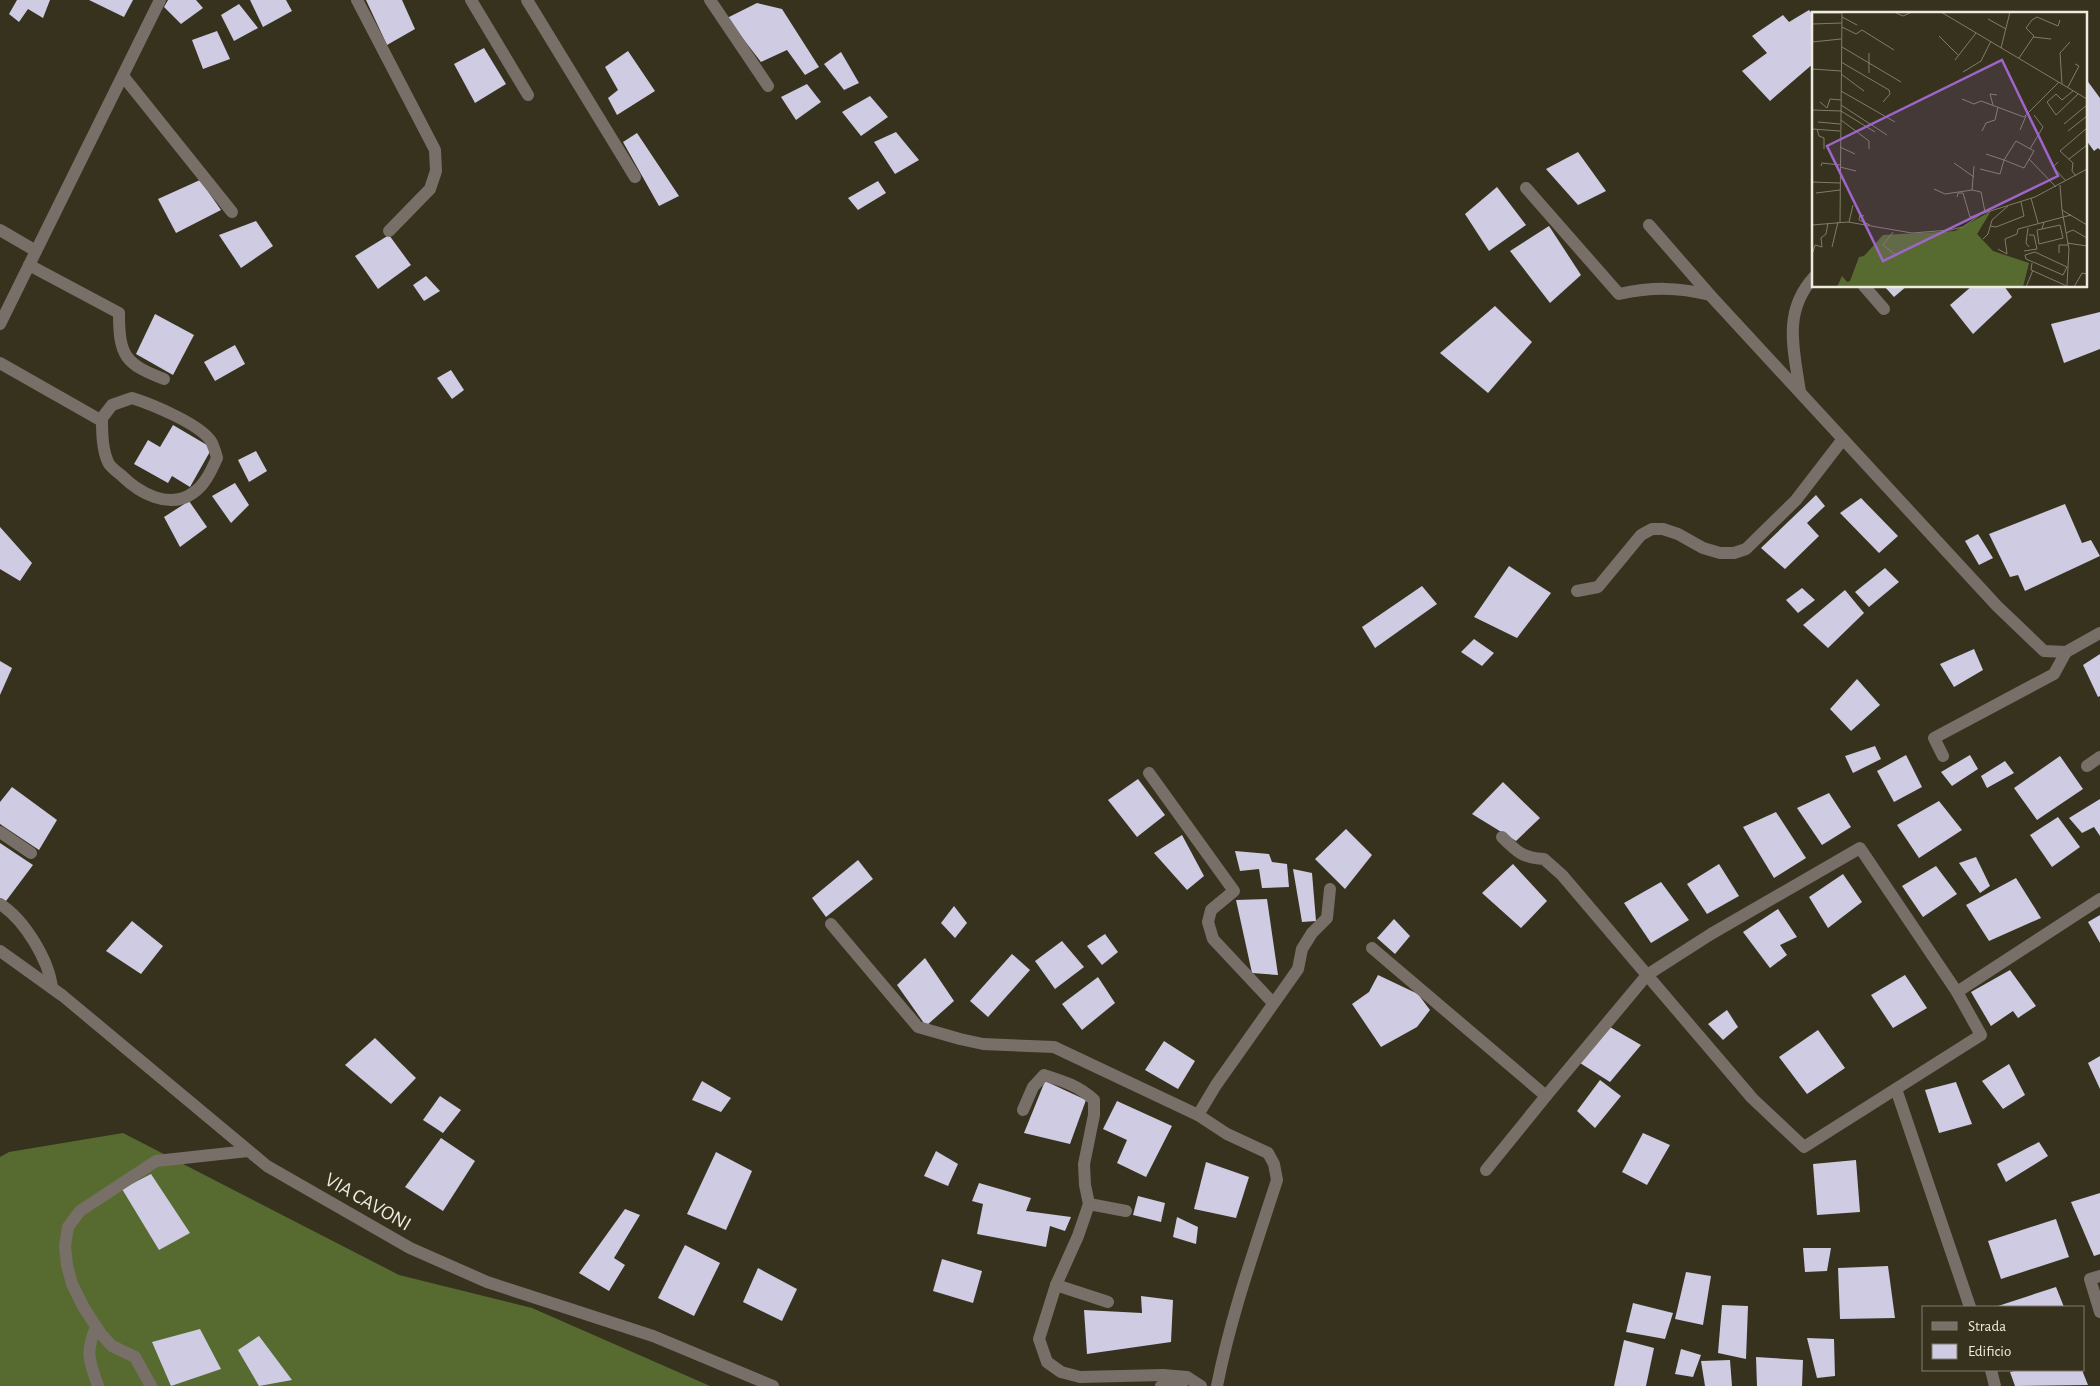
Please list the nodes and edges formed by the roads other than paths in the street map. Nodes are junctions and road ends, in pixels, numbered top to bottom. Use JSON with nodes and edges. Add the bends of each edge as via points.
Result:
{"nodes":[{"id":1,"x":160,"y":0,"type":"edge"},
{"id":2,"x":356,"y":0,"type":"edge"},
{"id":3,"x":471,"y":0,"type":"edge"},
{"id":4,"x":527,"y":0,"type":"edge"},
{"id":5,"x":710,"y":0,"type":"edge"},
{"id":6,"x":123,"y":76,"type":"junction"},
{"id":7,"x":768,"y":86,"type":"dead end"},
{"id":8,"x":528,"y":95,"type":"dead end"},
{"id":9,"x":635,"y":177,"type":"dead end"},
{"id":10,"x":1526,"y":188,"type":"dead end"},
{"id":11,"x":232,"y":212,"type":"dead end"},
{"id":12,"x":1649,"y":225,"type":"dead end"},
{"id":13,"x":0,"y":230,"type":"edge"},
{"id":14,"x":389,"y":231,"type":"dead end"},
{"id":15,"x":36,"y":251,"type":"junction"},
{"id":16,"x":29,"y":265,"type":"junction"},
{"id":17,"x":1812,"y":281,"type":"edge"},
{"id":18,"x":1866,"y":288,"type":"edge"},
{"id":19,"x":1710,"y":295,"type":"junction"},
{"id":20,"x":1884,"y":309,"type":"dead end"},
{"id":21,"x":0,"y":324,"type":"edge"},
{"id":22,"x":0,"y":364,"type":"edge"},
{"id":23,"x":164,"y":379,"type":"dead end"},
{"id":24,"x":1800,"y":392,"type":"junction"},
{"id":25,"x":102,"y":421,"type":"junction"},
{"id":26,"x":1843,"y":439,"type":"junction"},
{"id":27,"x":1577,"y":591,"type":"dead end"},
{"id":28,"x":2100,"y":633,"type":"edge"},
{"id":29,"x":2066,"y":652,"type":"junction"},
{"id":30,"x":1943,"y":756,"type":"dead end"},
{"id":31,"x":2100,"y":757,"type":"edge"},
{"id":32,"x":2087,"y":766,"type":"dead end"},
{"id":33,"x":1148,"y":773,"type":"dead end"},
{"id":34,"x":0,"y":832,"type":"edge"},
{"id":35,"x":1502,"y":837,"type":"dead end"},
{"id":36,"x":31,"y":854,"type":"dead end"},
{"id":37,"x":1330,"y":888,"type":"dead end"},
{"id":38,"x":2100,"y":899,"type":"edge"},
{"id":39,"x":0,"y":904,"type":"edge"},
{"id":40,"x":831,"y":924,"type":"dead end"},
{"id":41,"x":1372,"y":948,"type":"dead end"},
{"id":42,"x":0,"y":950,"type":"edge"},
{"id":43,"x":1647,"y":975,"type":"junction"},
{"id":44,"x":52,"y":988,"type":"junction"},
{"id":45,"x":1957,"y":992,"type":"junction"},
{"id":46,"x":1273,"y":1004,"type":"junction"},
{"id":47,"x":1896,"y":1089,"type":"junction"},
{"id":48,"x":1546,"y":1096,"type":"junction"},
{"id":49,"x":1023,"y":1110,"type":"dead end"},
{"id":50,"x":1198,"y":1115,"type":"junction"},
{"id":51,"x":248,"y":1151,"type":"junction"},
{"id":52,"x":1486,"y":1170,"type":"dead end"},
{"id":53,"x":1089,"y":1204,"type":"junction"},
{"id":54,"x":1126,"y":1211,"type":"dead end"},
{"id":55,"x":2100,"y":1276,"type":"edge"},
{"id":56,"x":1056,"y":1285,"type":"junction"},
{"id":57,"x":1108,"y":1302,"type":"dead end"},
{"id":58,"x":1970,"y":1306,"type":"edge"},
{"id":59,"x":2100,"y":1312,"type":"edge"},
{"id":60,"x":96,"y":1327,"type":"junction"},
{"id":61,"x":1991,"y":1371,"type":"edge"},
{"id":62,"x":98,"y":1386,"type":"edge"},
{"id":63,"x":152,"y":1386,"type":"edge"},
{"id":64,"x":773,"y":1386,"type":"edge"},
{"id":65,"x":1161,"y":1386,"type":"edge"},
{"id":66,"x":1182,"y":1386,"type":"edge"},
{"id":67,"x":1201,"y":1386,"type":"edge"},
{"id":68,"x":1217,"y":1386,"type":"edge"},
{"id":69,"x":1995,"y":1386,"type":"edge"}],
"edges":[{"from":1,"to":6,"type":"street"},
{"from":2,"to":14,"type":"street","via":[[435,150],[436,171],[430,189]]},
{"from":3,"to":8,"type":"street"},
{"from":4,"to":9,"type":"street"},
{"from":5,"to":7,"type":"street"},
{"from":6,"to":11,"type":"street"},
{"from":6,"to":15,"type":"street"},
{"from":10,"to":19,"type":"street","via":[[1619,294],[1648,288],[1686,289]]},
{"from":12,"to":19,"type":"street"},
{"from":13,"to":15,"type":"street"},
{"from":15,"to":16,"type":"street"},
{"from":16,"to":21,"type":"street"},
{"from":16,"to":23,"type":"street","via":[[119,313],[126,357],[137,367]]},
{"from":17,"to":24,"type":"street","via":[[1798,300],[1793,322],[1793,348]]},
{"from":18,"to":20,"type":"street"},
{"from":19,"to":24,"type":"street"},
{"from":22,"to":25,"type":"street"},
{"from":24,"to":26,"type":"street"},
{"from":25,"to":25,"type":"street","via":[[103,441],[110,464],[132,486],[154,498],[174,501],[193,493],[209,476],[217,458],[212,442],[194,427],[149,403],[132,398],[112,405]]},
{"from":26,"to":27,"type":"street","via":[[1796,500],[1746,549],[1720,553],[1678,534],[1652,529],[1642,535],[1598,587]]},
{"from":26,"to":29,"type":"street","via":[[2044,651]]},
{"from":28,"to":29,"type":"street"},
{"from":29,"to":30,"type":"street","via":[[2054,674],[1934,738]]},
{"from":31,"to":32,"type":"street"},
{"from":33,"to":46,"type":"street","via":[[1234,891],[1211,910],[1208,922],[1213,939]]},
{"from":34,"to":36,"type":"street"},
{"from":35,"to":43,"type":"street","via":[[1517,852],[1530,859],[1544,859],[1562,875]]},
{"from":37,"to":46,"type":"street","via":[[1327,918],[1312,933],[1302,949],[1298,969]]},
{"from":38,"to":45,"type":"street"},
{"from":39,"to":44,"type":"street","via":[[11,911],[39,952],[50,974]]},
{"from":40,"to":50,"type":"street","via":[[918,1027],[983,1044],[1054,1047]]},
{"from":41,"to":48,"type":"street"},
{"from":42,"to":44,"type":"street","name":"VIA CAVONI"},
{"from":43,"to":45,"type":"street","via":[[1860,848]]},
{"from":43,"to":47,"type":"street","via":[[1752,1098],[1804,1147]]},
{"from":43,"to":48,"type":"street"},
{"from":44,"to":51,"type":"street","name":"VIA CAVONI"},
{"from":45,"to":47,"type":"street","via":[[1980,1034]]},
{"from":46,"to":50,"type":"street"},
{"from":47,"to":58,"type":"street"},
{"from":48,"to":52,"type":"street"},
{"from":49,"to":53,"type":"street","via":[[1033,1087],[1044,1075],[1065,1081],[1094,1100],[1084,1164]]},
{"from":50,"to":68,"type":"street","via":[[1227,1134],[1268,1153],[1277,1180],[1225,1343]]},
{"from":51,"to":60,"type":"street","via":[[156,1160],[80,1211],[68,1227],[67,1265],[72,1284]]},
{"from":51,"to":64,"type":"street","name":"VIA CAVONI","via":[[267,1166],[419,1252],[487,1282],[654,1336]]},
{"from":53,"to":54,"type":"street"},
{"from":53,"to":56,"type":"street"},
{"from":55,"to":59,"type":"street","via":[[2090,1279]]},
{"from":56,"to":57,"type":"street"},
{"from":56,"to":67,"type":"street","via":[[1039,1339],[1047,1362],[1061,1372],[1080,1377],[1187,1377]]},
{"from":60,"to":62,"type":"street","via":[[89,1344],[90,1362]]},
{"from":60,"to":63,"type":"street","via":[[112,1346],[135,1357]]},
{"from":61,"to":69,"type":"street"},
{"from":65,"to":66,"type":"street"}]}
